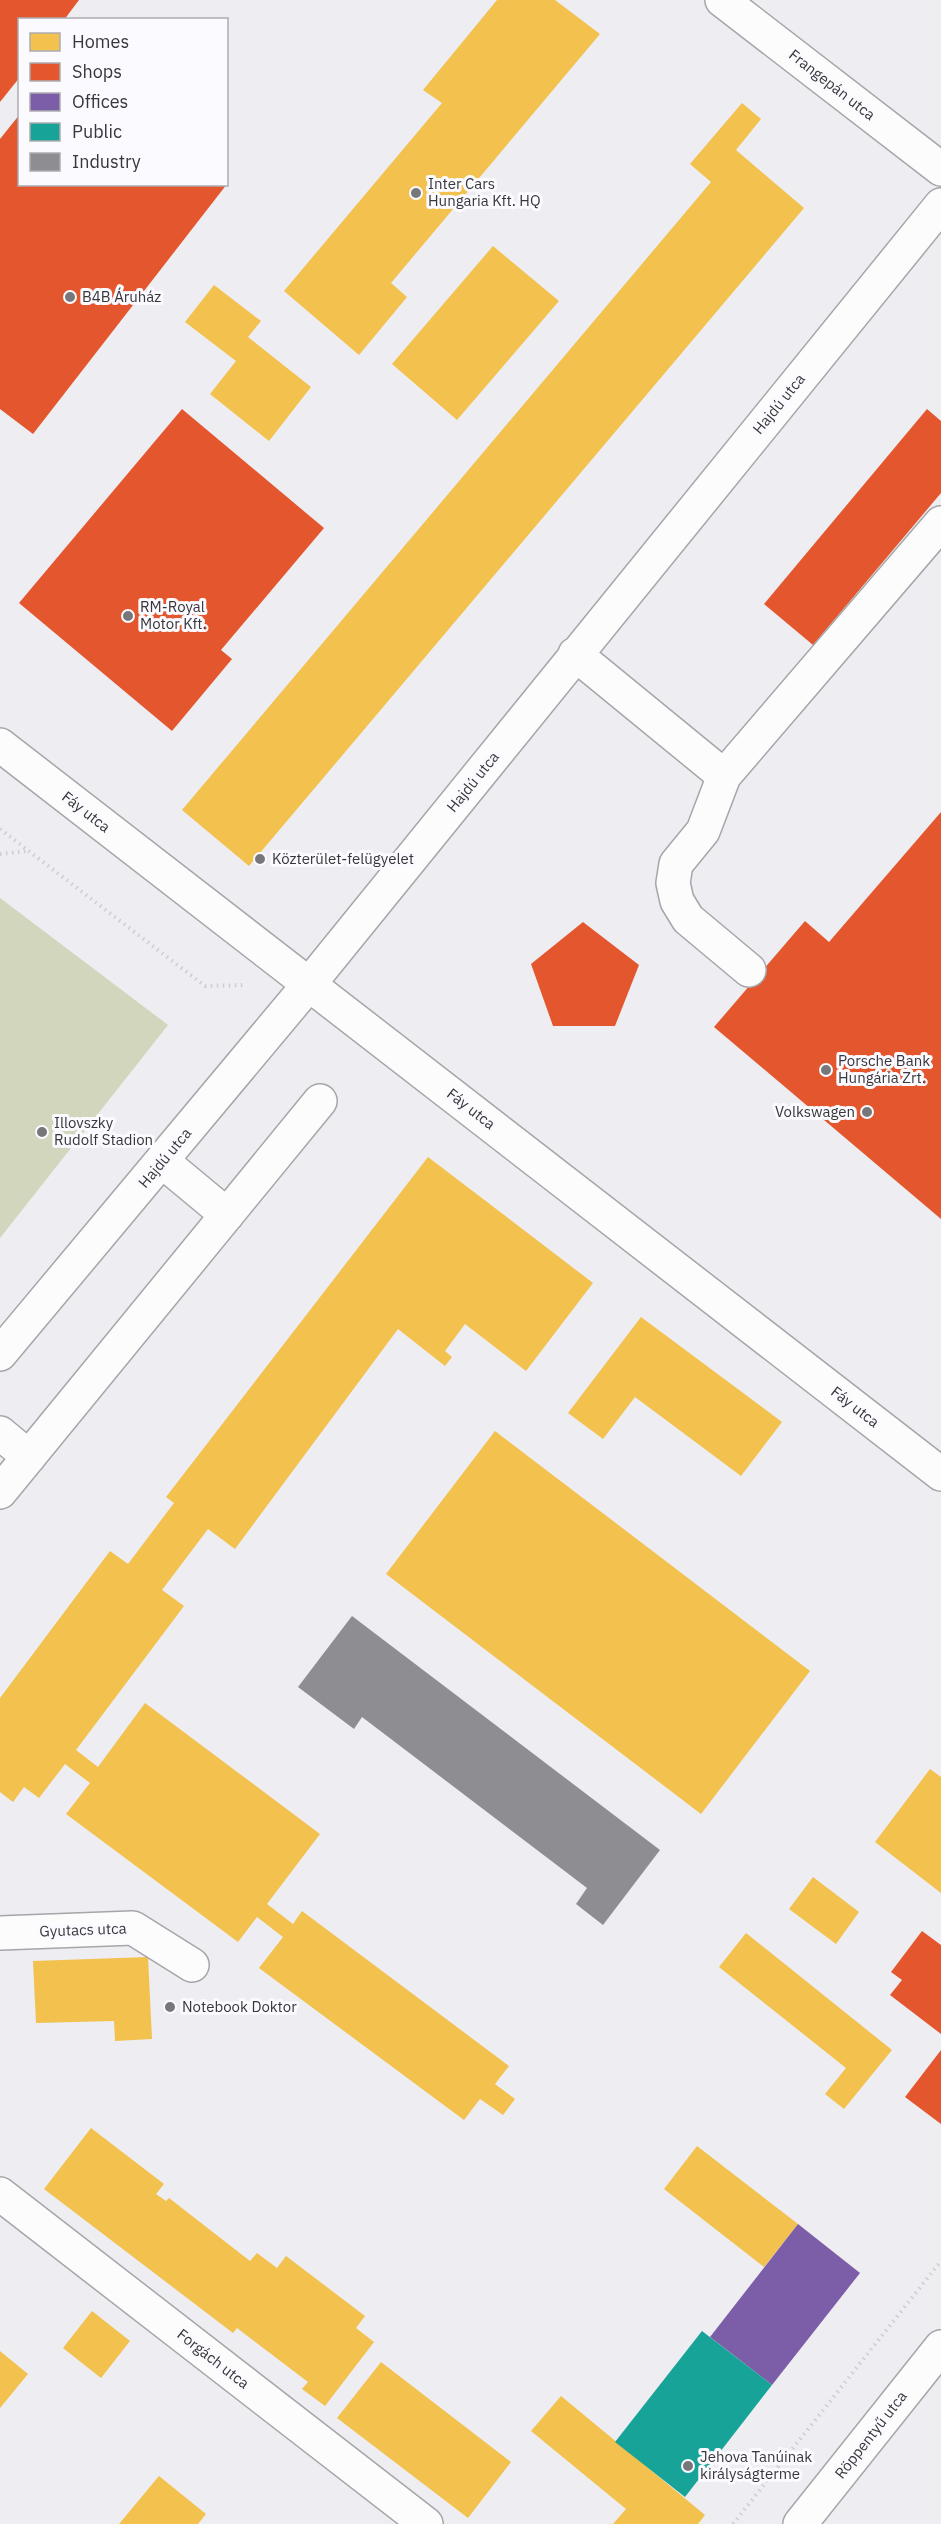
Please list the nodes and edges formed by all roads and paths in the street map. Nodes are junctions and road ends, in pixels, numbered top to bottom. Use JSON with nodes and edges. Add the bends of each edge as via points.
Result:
{"nodes":[{"id":1,"x":723,"y":0,"type":"edge"},
{"id":2,"x":941,"y":169,"type":"edge"},
{"id":3,"x":941,"y":205,"type":"edge"},
{"id":4,"x":941,"y":523,"type":"edge"},
{"id":5,"x":575,"y":654,"type":"junction"},
{"id":6,"x":0,"y":746,"type":"edge"},
{"id":7,"x":724,"y":776,"type":"junction"},
{"id":8,"x":0,"y":829,"type":"edge"},
{"id":9,"x":29,"y":851,"type":"junction"},
{"id":10,"x":0,"y":854,"type":"edge"},
{"id":11,"x":749,"y":970,"type":"dead end"},
{"id":12,"x":310,"y":984,"type":"junction"},
{"id":13,"x":252,"y":985,"type":"dead end"},
{"id":14,"x":320,"y":1101,"type":"dead end"},
{"id":15,"x":162,"y":1161,"type":"junction"},
{"id":16,"x":227,"y":1215,"type":"junction"},
{"id":17,"x":0,"y":1354,"type":"edge"},
{"id":18,"x":0,"y":1433,"type":"edge"},
{"id":19,"x":29,"y":1457,"type":"junction"},
{"id":20,"x":939,"y":1467,"type":"edge"},
{"id":21,"x":0,"y":1492,"type":"edge"},
{"id":22,"x":0,"y":1933,"type":"edge"},
{"id":23,"x":192,"y":1965,"type":"dead end"},
{"id":24,"x":0,"y":2194,"type":"edge"},
{"id":25,"x":941,"y":2261,"type":"edge"},
{"id":26,"x":941,"y":2347,"type":"edge"},
{"id":27,"x":426,"y":2524,"type":"edge"},
{"id":28,"x":733,"y":2524,"type":"edge"},
{"id":29,"x":800,"y":2524,"type":"edge"}],
"edges":[{"from":1,"to":2,"type":"street","name":"Frangepán utca"},
{"from":3,"to":5,"type":"street","name":"Hajdú utca"},
{"from":4,"to":7,"type":"street"},
{"from":5,"to":7,"type":"street"},
{"from":5,"to":12,"type":"street","name":"Hajdú utca"},
{"from":6,"to":12,"type":"street","name":"Fáy utca"},
{"from":7,"to":11,"type":"street","via":[[703,831],[676,864],[673,883],[676,901],[688,919]]},
{"from":8,"to":9,"type":"path"},
{"from":9,"to":10,"type":"path"},
{"from":9,"to":13,"type":"path","via":[[205,986]]},
{"from":12,"to":15,"type":"street","name":"Hajdú utca"},
{"from":12,"to":20,"type":"street","name":"Fáy utca"},
{"from":14,"to":16,"type":"street"},
{"from":15,"to":16,"type":"street"},
{"from":15,"to":17,"type":"street","name":"Hajdú utca"},
{"from":16,"to":19,"type":"street"},
{"from":18,"to":19,"type":"street"},
{"from":19,"to":21,"type":"street"},
{"from":22,"to":23,"type":"street","name":"Gyutacs utca","via":[[133,1928]]},
{"from":24,"to":27,"type":"street","name":"Forgách utca"},
{"from":25,"to":28,"type":"path"},
{"from":26,"to":29,"type":"street","name":"Röppentyű utca"}]}
